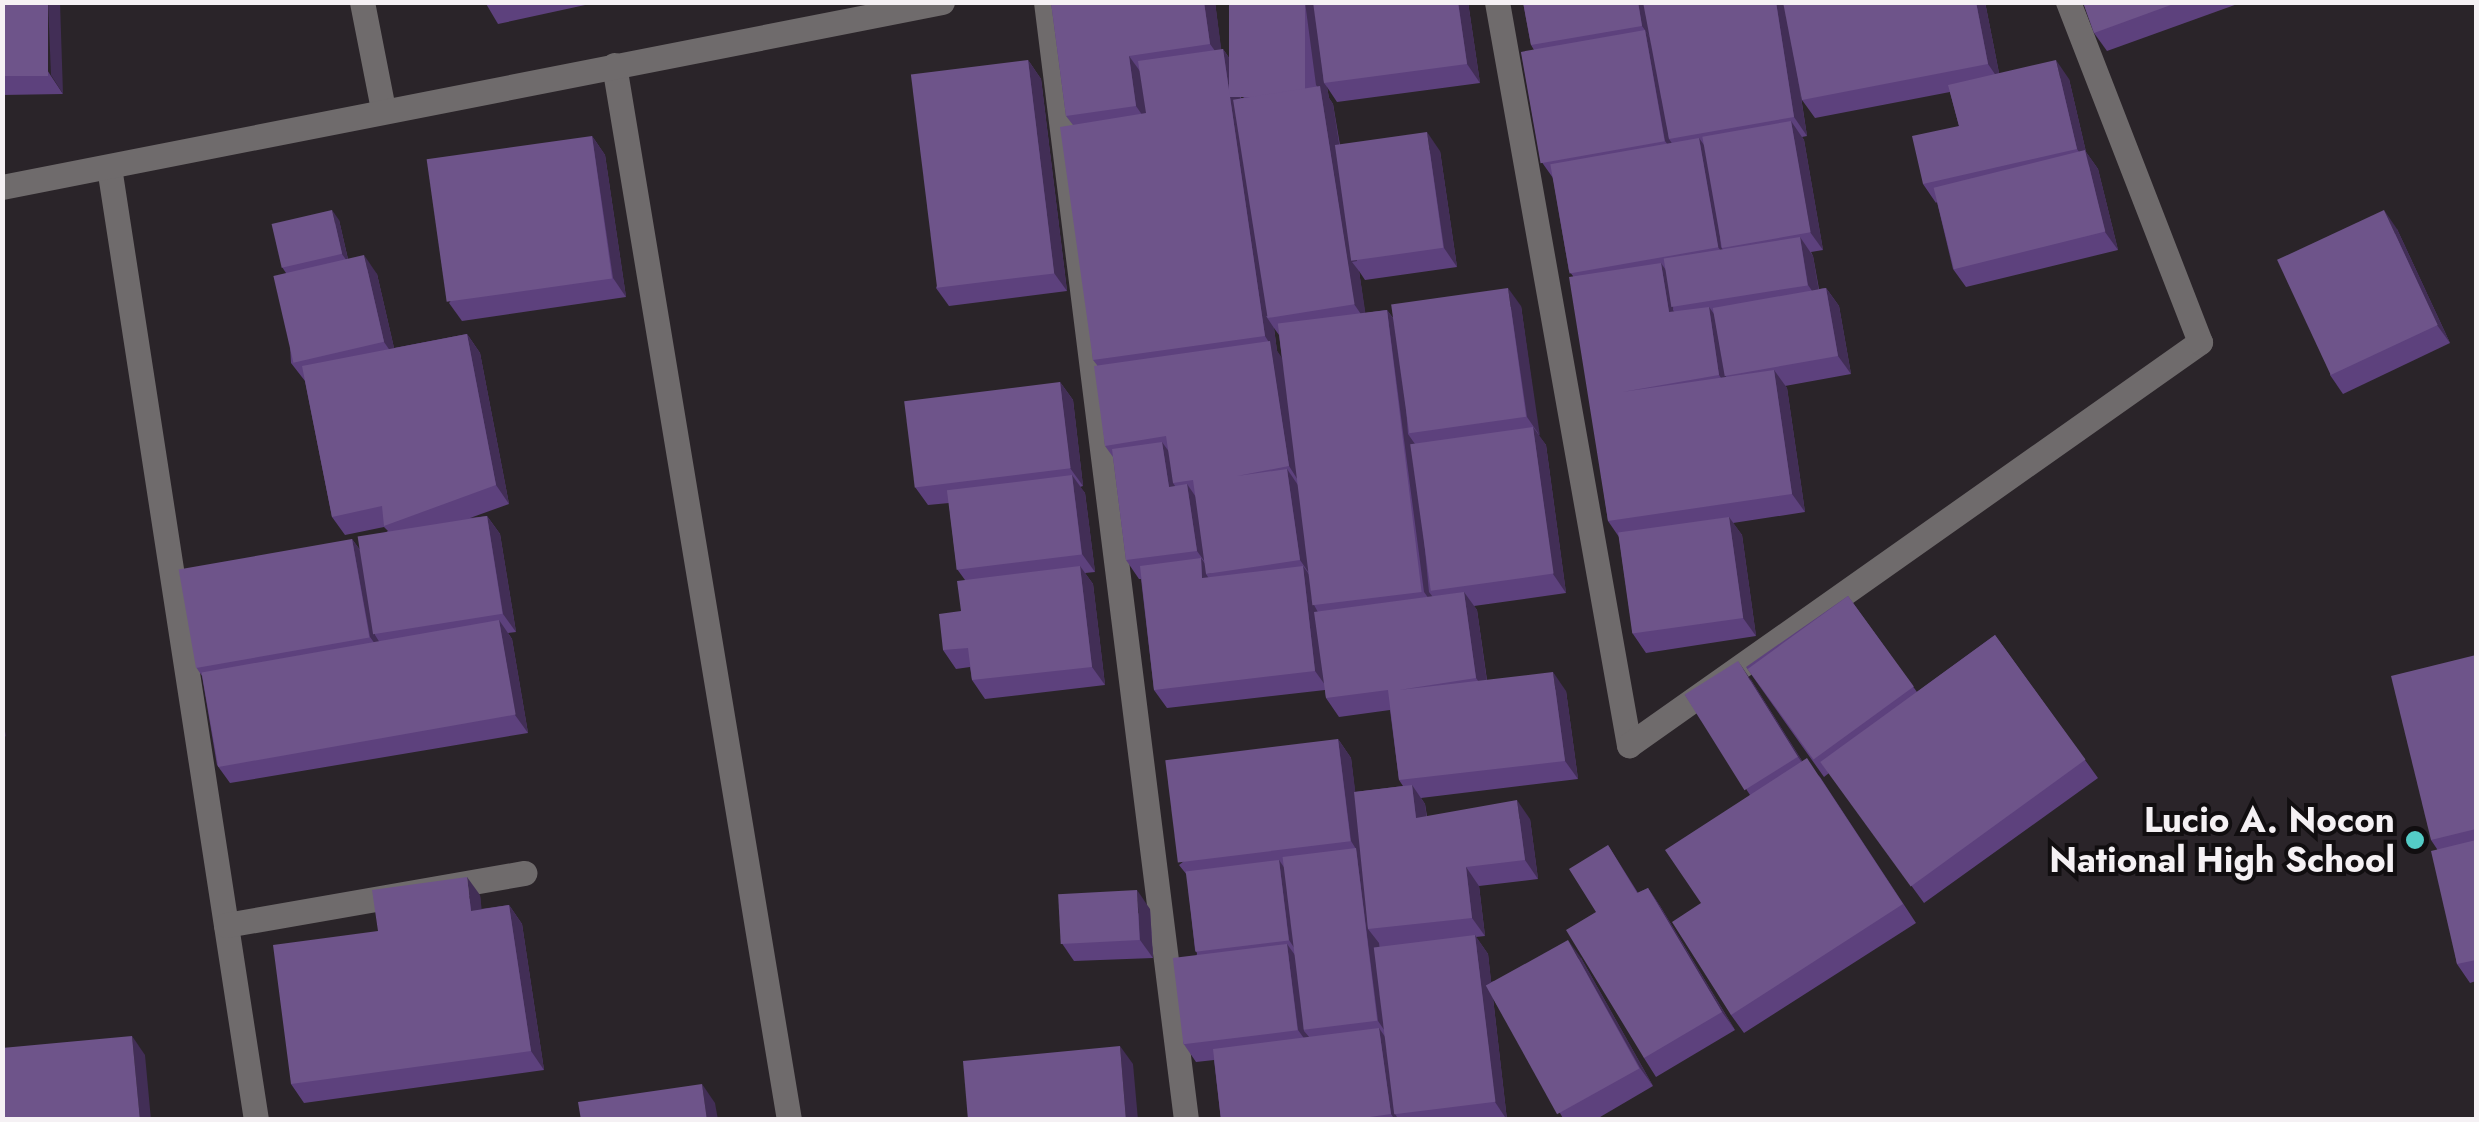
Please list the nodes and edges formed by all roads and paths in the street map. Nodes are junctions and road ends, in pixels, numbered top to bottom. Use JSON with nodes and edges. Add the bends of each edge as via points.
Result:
{"nodes":[{"id":1,"x":362,"y":2,"type":"edge"},
{"id":2,"x":942,"y":2,"type":"edge"},
{"id":3,"x":1046,"y":2,"type":"edge"},
{"id":4,"x":1497,"y":2,"type":"edge"},
{"id":5,"x":2068,"y":2,"type":"edge"},
{"id":6,"x":614,"y":65,"type":"junction"},
{"id":7,"x":382,"y":108,"type":"junction"},
{"id":8,"x":109,"y":167,"type":"junction"},
{"id":9,"x":2,"y":188,"type":"edge"},
{"id":10,"x":524,"y":874,"type":"dead end"},
{"id":11,"x":226,"y":925,"type":"junction"},
{"id":12,"x":256,"y":1120,"type":"edge"},
{"id":13,"x":790,"y":1120,"type":"edge"},
{"id":14,"x":1186,"y":1120,"type":"edge"}],
"edges":[{"from":1,"to":7,"type":"street"},
{"from":2,"to":6,"type":"street"},
{"from":3,"to":14,"type":"street"},
{"from":4,"to":5,"type":"street","via":[[1628,745],[2200,342]]},
{"from":6,"to":7,"type":"street"},
{"from":6,"to":13,"type":"street"},
{"from":7,"to":8,"type":"street"},
{"from":8,"to":9,"type":"street"},
{"from":8,"to":11,"type":"street"},
{"from":10,"to":11,"type":"street"},
{"from":11,"to":12,"type":"street"}]}
